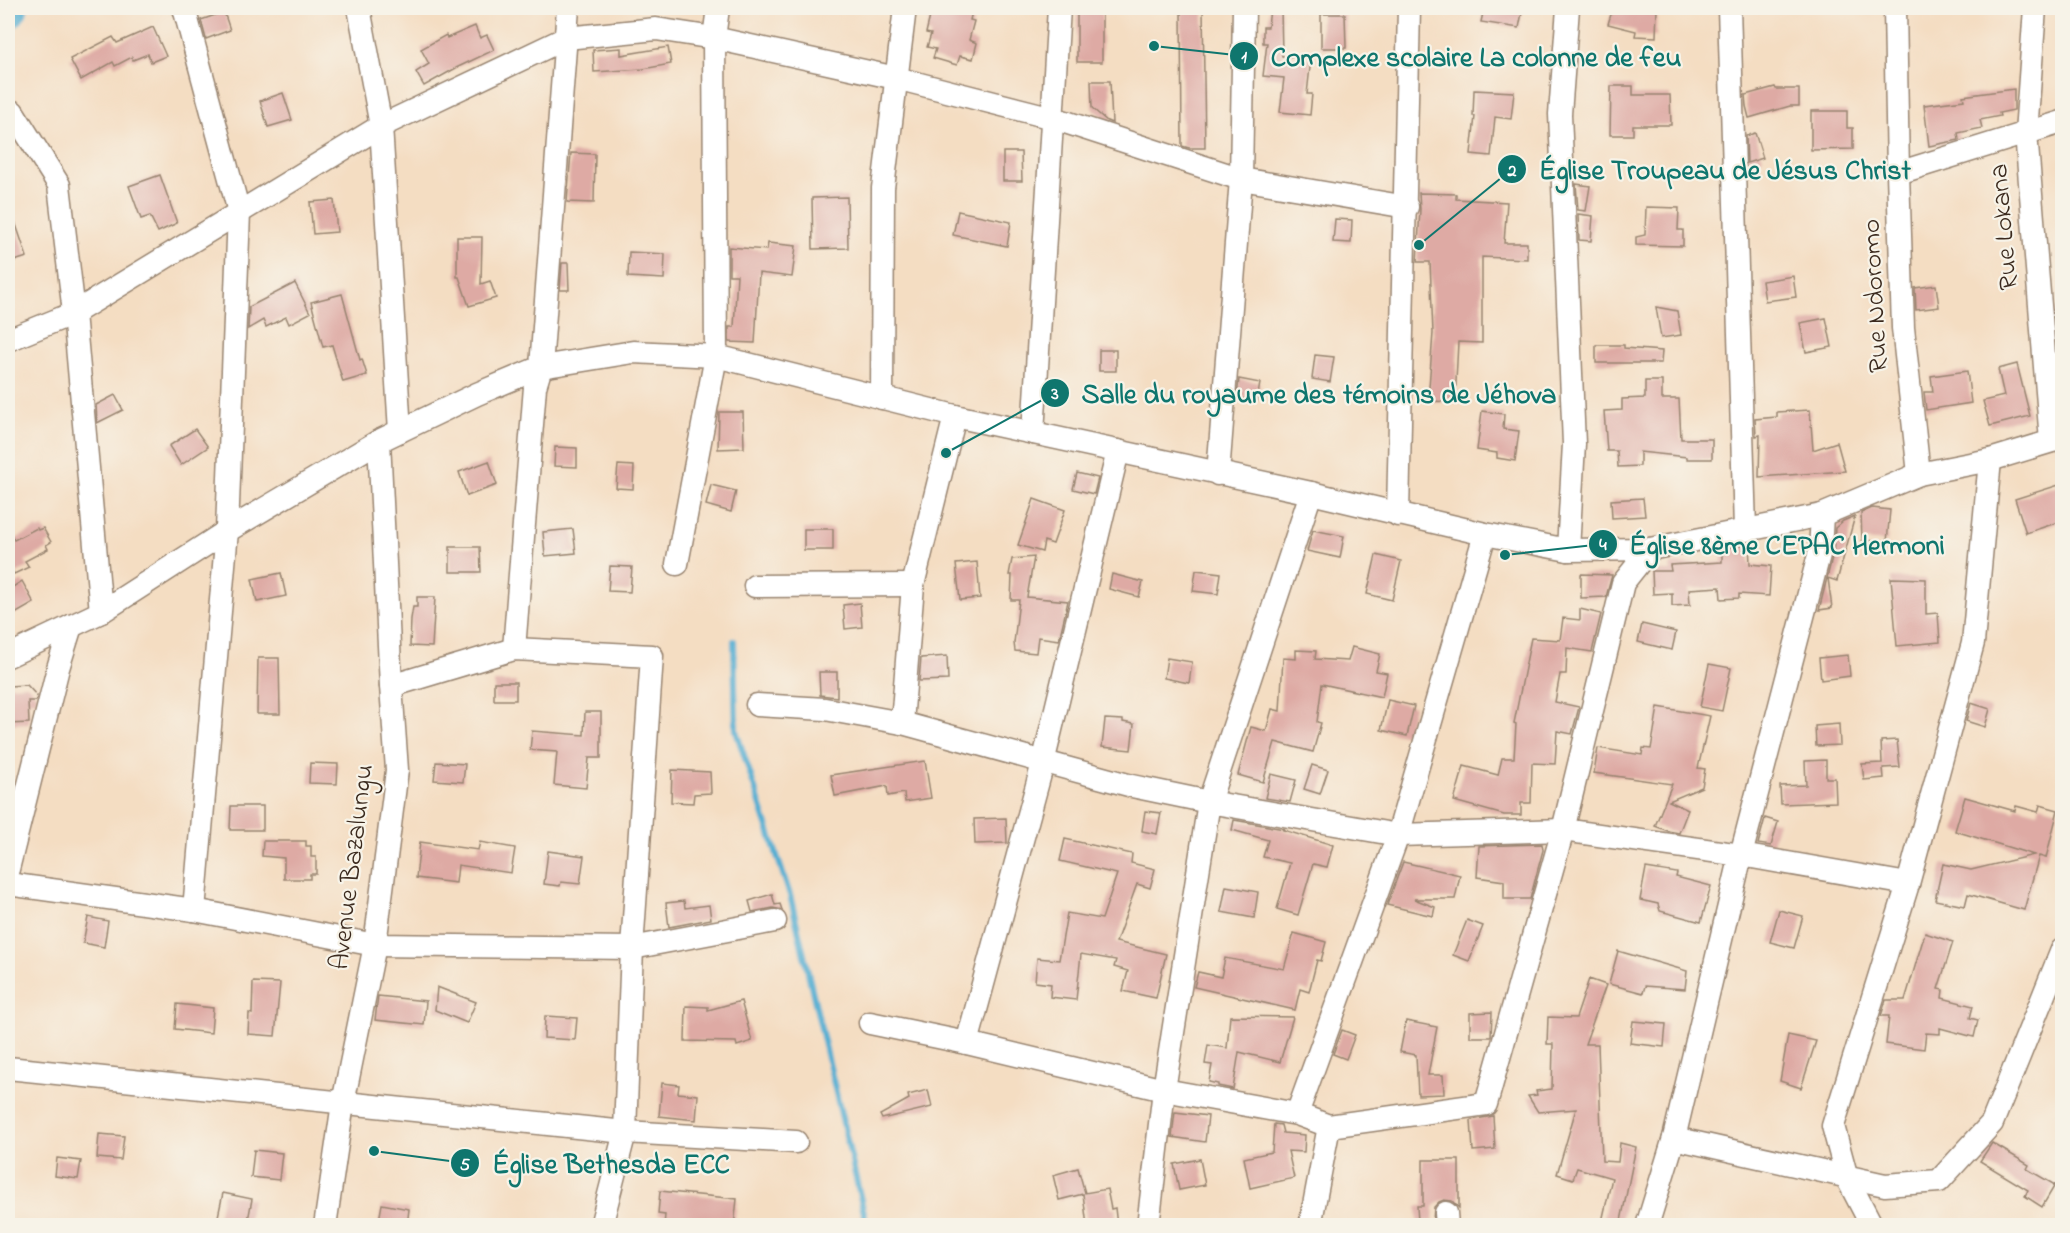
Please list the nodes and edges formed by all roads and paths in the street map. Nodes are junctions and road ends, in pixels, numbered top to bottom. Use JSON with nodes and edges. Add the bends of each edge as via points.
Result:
{"nodes":[{"id":1,"x":184,"y":8,"type":"edge"},
{"id":2,"x":359,"y":8,"type":"edge"},
{"id":3,"x":568,"y":8,"type":"edge"},
{"id":4,"x":718,"y":8,"type":"edge"},
{"id":5,"x":904,"y":8,"type":"edge"},
{"id":6,"x":1059,"y":8,"type":"edge"},
{"id":7,"x":1244,"y":8,"type":"edge"},
{"id":8,"x":1409,"y":8,"type":"edge"},
{"id":9,"x":1568,"y":8,"type":"edge"},
{"id":10,"x":1729,"y":8,"type":"edge"},
{"id":11,"x":1895,"y":8,"type":"edge"},
{"id":12,"x":2035,"y":8,"type":"edge"},
{"id":13,"x":566,"y":38,"type":"junction"},
{"id":14,"x":714,"y":38,"type":"junction"},
{"id":15,"x":896,"y":78,"type":"junction"},
{"id":16,"x":13,"y":112,"type":"dead end"},
{"id":17,"x":1053,"y":118,"type":"junction"},
{"id":18,"x":2062,"y":122,"type":"edge"},
{"id":19,"x":381,"y":126,"type":"junction"},
{"id":20,"x":2026,"y":133,"type":"junction"},
{"id":21,"x":1898,"y":173,"type":"junction"},
{"id":22,"x":1241,"y":179,"type":"junction"},
{"id":23,"x":1407,"y":207,"type":"junction"},
{"id":24,"x":240,"y":212,"type":"junction"},
{"id":25,"x":74,"y":313,"type":"junction"},
{"id":26,"x":8,"y":339,"type":"edge"},
{"id":27,"x":717,"y":356,"type":"junction"},
{"id":28,"x":541,"y":367,"type":"junction"},
{"id":29,"x":882,"y":398,"type":"junction"},
{"id":30,"x":956,"y":416,"type":"junction"},
{"id":31,"x":400,"y":431,"type":"junction"},
{"id":32,"x":1033,"y":434,"type":"junction"},
{"id":33,"x":2057,"y":439,"type":"edge"},
{"id":34,"x":379,"y":441,"type":"junction"},
{"id":35,"x":1118,"y":451,"type":"junction"},
{"id":36,"x":1990,"y":460,"type":"junction"},
{"id":37,"x":1218,"y":474,"type":"junction"},
{"id":38,"x":1918,"y":474,"type":"junction"},
{"id":39,"x":1311,"y":493,"type":"junction"},
{"id":40,"x":1398,"y":515,"type":"junction"},
{"id":41,"x":1822,"y":515,"type":"junction"},
{"id":42,"x":1745,"y":529,"type":"junction"},
{"id":43,"x":227,"y":531,"type":"junction"},
{"id":44,"x":1485,"y":534,"type":"junction"},
{"id":45,"x":1650,"y":549,"type":"junction"},
{"id":46,"x":1568,"y":550,"type":"junction"},
{"id":47,"x":677,"y":564,"type":"dead end"},
{"id":48,"x":913,"y":585,"type":"junction"},
{"id":49,"x":755,"y":586,"type":"dead end"},
{"id":50,"x":102,"y":612,"type":"junction"},
{"id":51,"x":70,"y":626,"type":"junction"},
{"id":52,"x":514,"y":649,"type":"junction"},
{"id":53,"x":8,"y":656,"type":"edge"},
{"id":54,"x":391,"y":686,"type":"junction"},
{"id":55,"x":757,"y":705,"type":"dead end"},
{"id":56,"x":902,"y":723,"type":"junction"},
{"id":57,"x":1043,"y":763,"type":"junction"},
{"id":58,"x":1209,"y":802,"type":"junction"},
{"id":59,"x":1563,"y":830,"type":"junction"},
{"id":60,"x":1398,"y":835,"type":"junction"},
{"id":61,"x":1741,"y":855,"type":"junction"},
{"id":62,"x":8,"y":869,"type":"edge"},
{"id":63,"x":8,"y":884,"type":"edge"},
{"id":64,"x":1908,"y":884,"type":"junction"},
{"id":65,"x":194,"y":910,"type":"junction"},
{"id":66,"x":775,"y":921,"type":"dead end"},
{"id":67,"x":375,"y":945,"type":"junction"},
{"id":68,"x":632,"y":948,"type":"junction"},
{"id":69,"x":2062,"y":950,"type":"edge"},
{"id":70,"x":870,"y":1023,"type":"dead end"},
{"id":71,"x":967,"y":1043,"type":"junction"},
{"id":72,"x":8,"y":1068,"type":"edge"},
{"id":73,"x":1164,"y":1090,"type":"junction"},
{"id":74,"x":343,"y":1103,"type":"junction"},
{"id":75,"x":1297,"y":1114,"type":"junction"},
{"id":76,"x":1329,"y":1126,"type":"junction"},
{"id":77,"x":625,"y":1131,"type":"junction"},
{"id":78,"x":1674,"y":1138,"type":"junction"},
{"id":79,"x":796,"y":1142,"type":"dead end"},
{"id":80,"x":1847,"y":1178,"type":"junction"},
{"id":81,"x":325,"y":1226,"type":"edge"},
{"id":82,"x":601,"y":1226,"type":"edge"},
{"id":83,"x":1148,"y":1226,"type":"edge"},
{"id":84,"x":1310,"y":1226,"type":"edge"},
{"id":85,"x":1647,"y":1226,"type":"edge"},
{"id":86,"x":1872,"y":1226,"type":"edge"}],
"edges":[{"from":1,"to":24,"type":"street"},
{"from":2,"to":19,"type":"street"},
{"from":3,"to":13,"type":"street"},
{"from":4,"to":14,"type":"street"},
{"from":5,"to":15,"type":"street"},
{"from":6,"to":17,"type":"street"},
{"from":7,"to":22,"type":"street"},
{"from":8,"to":23,"type":"street"},
{"from":9,"to":46,"type":"street","via":[[1560,114],[1574,444]]},
{"from":10,"to":42,"type":"street"},
{"from":11,"to":21,"type":"street","name":"Rue Ndoromo"},
{"from":12,"to":20,"type":"street","name":"Rue Lokana"},
{"from":13,"to":14,"type":"street","via":[[656,29]]},
{"from":13,"to":19,"type":"street"},
{"from":13,"to":28,"type":"street"},
{"from":14,"to":15,"type":"street"},
{"from":14,"to":27,"type":"street"},
{"from":15,"to":17,"type":"street"},
{"from":15,"to":29,"type":"street","via":[[884,188]]},
{"from":16,"to":25,"type":"street","via":[[59,185]]},
{"from":17,"to":22,"type":"street"},
{"from":17,"to":32,"type":"street"},
{"from":18,"to":20,"type":"street"},
{"from":19,"to":24,"type":"street"},
{"from":19,"to":31,"type":"street"},
{"from":20,"to":21,"type":"street"},
{"from":20,"to":33,"type":"street","name":"Rue Lokana"},
{"from":21,"to":38,"type":"street","name":"Rue Ndoromo","via":[[1903,328]]},
{"from":22,"to":23,"type":"street"},
{"from":22,"to":37,"type":"street"},
{"from":23,"to":40,"type":"street"},
{"from":24,"to":25,"type":"street"},
{"from":24,"to":43,"type":"street"},
{"from":25,"to":26,"type":"street"},
{"from":25,"to":50,"type":"street"},
{"from":27,"to":28,"type":"street","via":[[633,352]]},
{"from":27,"to":29,"type":"street"},
{"from":27,"to":47,"type":"street"},
{"from":28,"to":31,"type":"street"},
{"from":28,"to":52,"type":"street","via":[[535,387]]},
{"from":29,"to":30,"type":"street"},
{"from":30,"to":32,"type":"street"},
{"from":30,"to":48,"type":"street"},
{"from":31,"to":34,"type":"street"},
{"from":32,"to":35,"type":"street"},
{"from":33,"to":36,"type":"street"},
{"from":34,"to":43,"type":"street"},
{"from":34,"to":54,"type":"street","name":"Avenue Bazalungu"},
{"from":35,"to":37,"type":"street"},
{"from":35,"to":57,"type":"street"},
{"from":36,"to":38,"type":"street"},
{"from":36,"to":64,"type":"street","via":[[1973,643]]},
{"from":37,"to":39,"type":"street"},
{"from":38,"to":41,"type":"street"},
{"from":39,"to":40,"type":"street"},
{"from":39,"to":58,"type":"street"},
{"from":40,"to":44,"type":"street"},
{"from":41,"to":42,"type":"street"},
{"from":41,"to":61,"type":"street","via":[[1820,551]]},
{"from":42,"to":45,"type":"street"},
{"from":43,"to":50,"type":"street"},
{"from":43,"to":65,"type":"street"},
{"from":44,"to":46,"type":"street"},
{"from":44,"to":60,"type":"street"},
{"from":45,"to":46,"type":"street"},
{"from":45,"to":59,"type":"street","via":[[1623,583]]},
{"from":48,"to":49,"type":"street"},
{"from":48,"to":56,"type":"street"},
{"from":50,"to":51,"type":"street"},
{"from":51,"to":53,"type":"street"},
{"from":51,"to":62,"type":"street"},
{"from":52,"to":54,"type":"street"},
{"from":52,"to":68,"type":"street","via":[[651,656]]},
{"from":54,"to":67,"type":"street","name":"Avenue Bazalungu","via":[[397,770]]},
{"from":55,"to":56,"type":"street","via":[[825,709]]},
{"from":56,"to":57,"type":"street"},
{"from":57,"to":58,"type":"street"},
{"from":57,"to":71,"type":"street"},
{"from":58,"to":60,"type":"street"},
{"from":58,"to":73,"type":"street"},
{"from":59,"to":60,"type":"street"},
{"from":59,"to":61,"type":"street"},
{"from":59,"to":76,"type":"street","via":[[1486,1104]]},
{"from":60,"to":75,"type":"street"},
{"from":61,"to":64,"type":"street"},
{"from":61,"to":78,"type":"street"},
{"from":63,"to":65,"type":"street"},
{"from":64,"to":80,"type":"street","via":[[1833,1126]]},
{"from":65,"to":67,"type":"street"},
{"from":66,"to":68,"type":"street"},
{"from":67,"to":68,"type":"street"},
{"from":67,"to":74,"type":"street","name":"Avenue Bazalungu"},
{"from":68,"to":77,"type":"street"},
{"from":69,"to":80,"type":"street","via":[[1992,1123],[1939,1181],[1884,1185]]},
{"from":70,"to":71,"type":"street"},
{"from":71,"to":73,"type":"street"},
{"from":72,"to":74,"type":"street"},
{"from":73,"to":75,"type":"street"},
{"from":73,"to":83,"type":"street"},
{"from":74,"to":77,"type":"street"},
{"from":74,"to":81,"type":"street","name":"Avenue Bazalungu"},
{"from":75,"to":76,"type":"street"},
{"from":76,"to":84,"type":"street"},
{"from":77,"to":79,"type":"street"},
{"from":77,"to":82,"type":"street"},
{"from":78,"to":80,"type":"street"},
{"from":78,"to":85,"type":"street"},
{"from":80,"to":86,"type":"street"}]}
